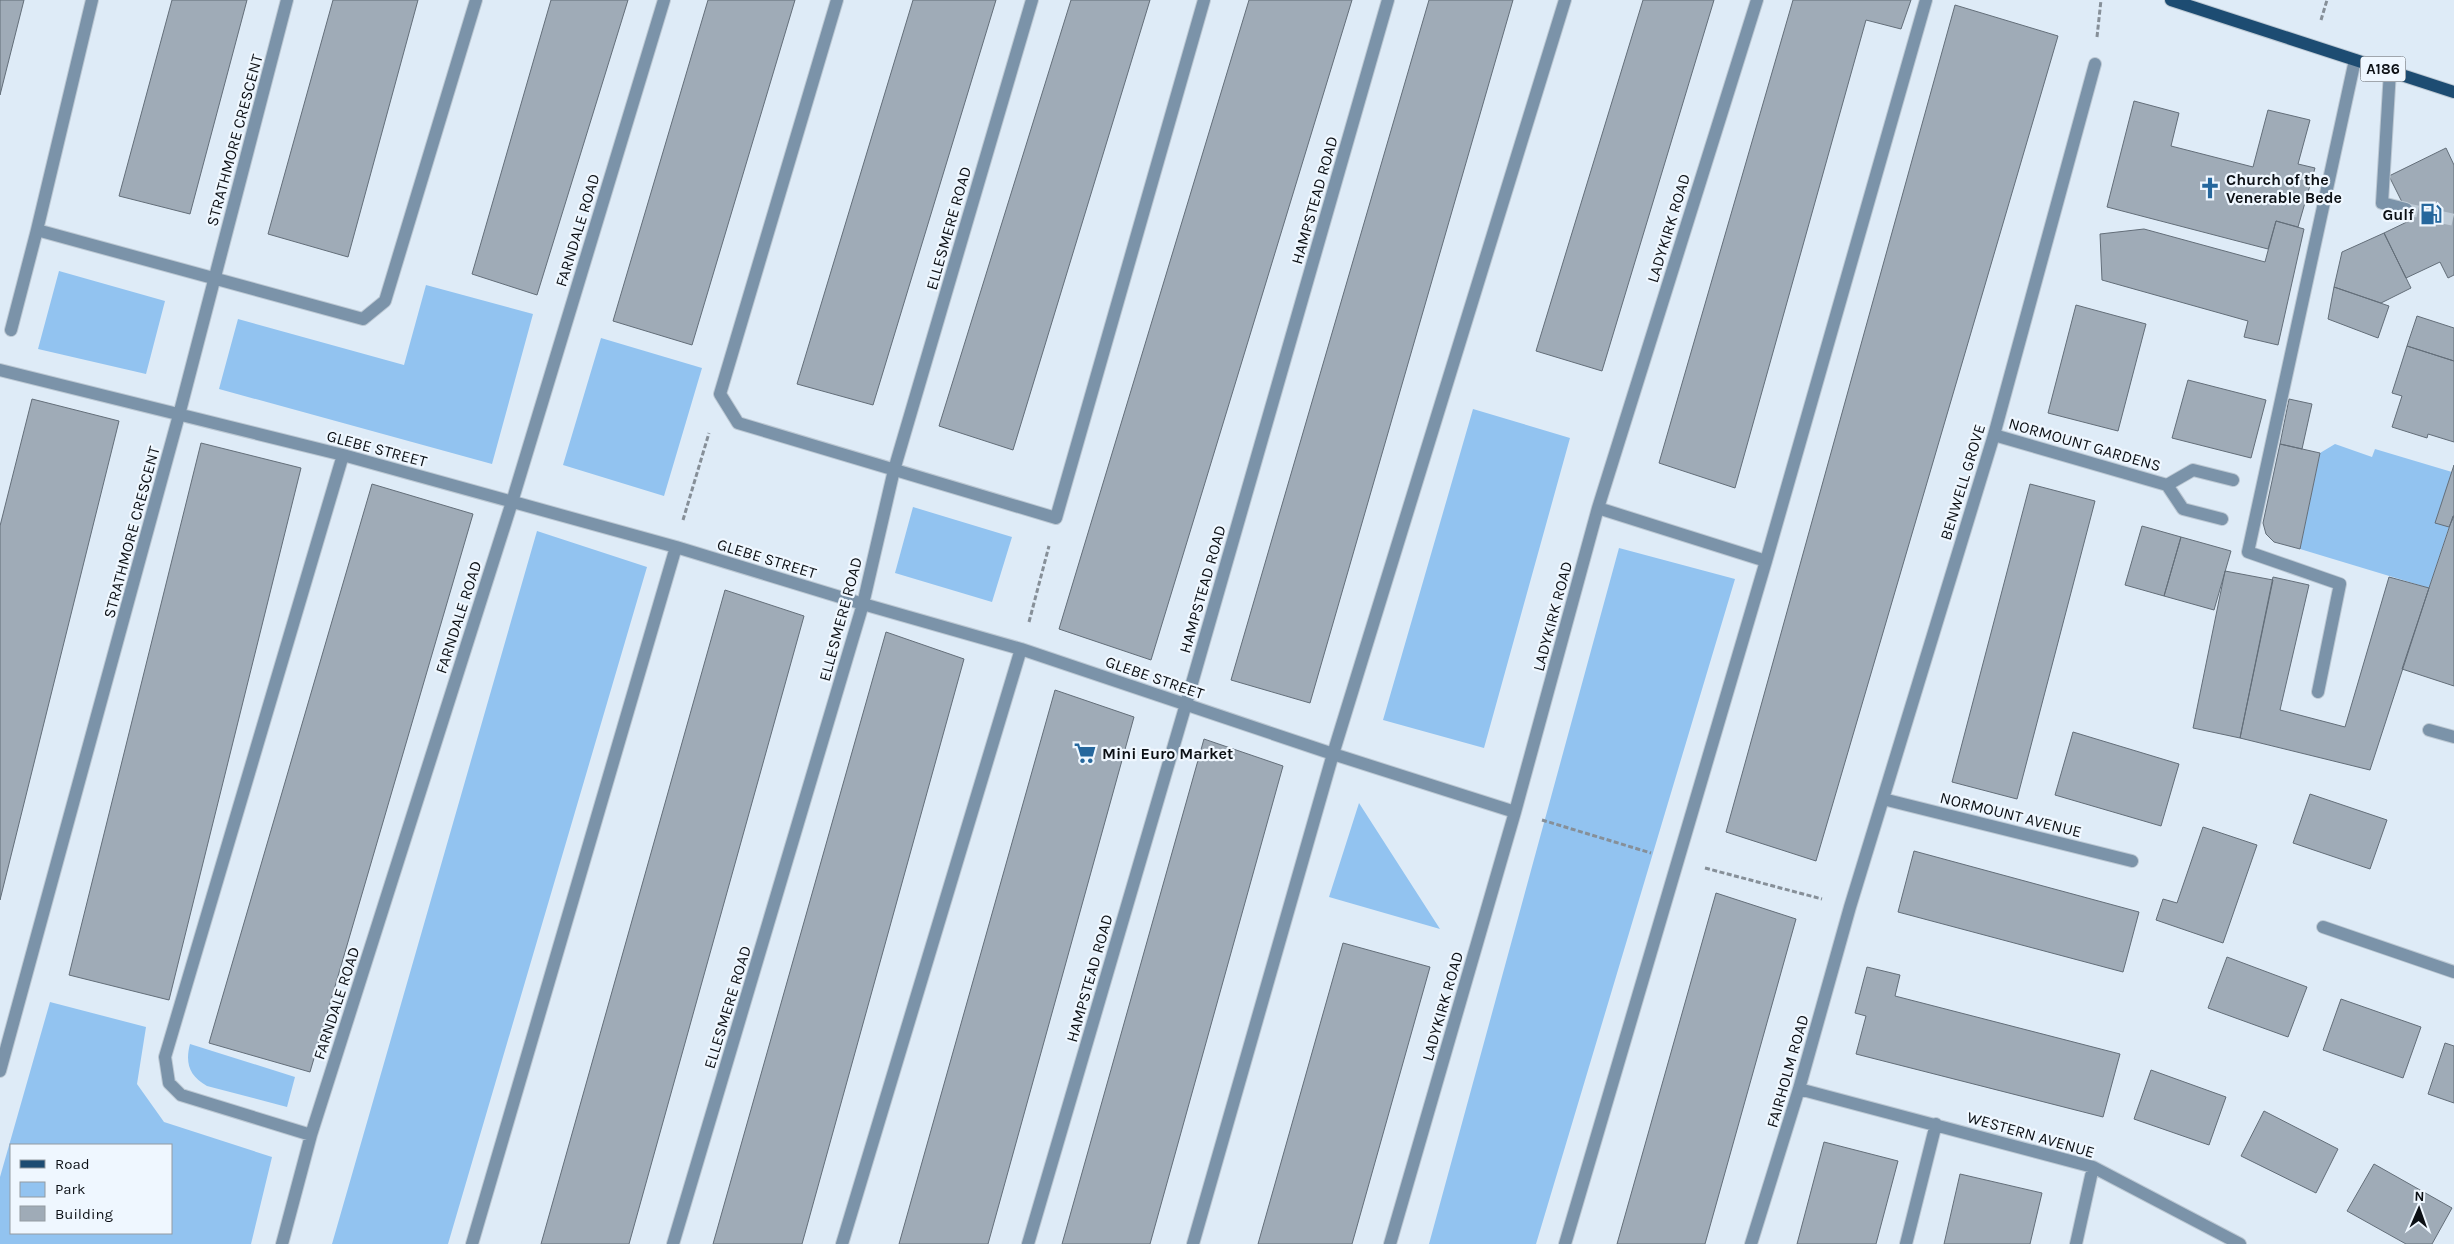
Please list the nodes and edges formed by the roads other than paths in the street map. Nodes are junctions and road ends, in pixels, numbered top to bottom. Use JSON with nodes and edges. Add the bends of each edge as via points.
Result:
{"nodes":[{"id":1,"x":92,"y":0,"type":"edge"},
{"id":2,"x":287,"y":0,"type":"edge"},
{"id":3,"x":476,"y":0,"type":"edge"},
{"id":4,"x":664,"y":0,"type":"edge"},
{"id":5,"x":838,"y":0,"type":"edge"},
{"id":6,"x":1032,"y":0,"type":"edge"},
{"id":7,"x":1204,"y":0,"type":"edge"},
{"id":8,"x":1388,"y":0,"type":"edge"},
{"id":9,"x":1565,"y":0,"type":"edge"},
{"id":10,"x":1756,"y":0,"type":"edge"},
{"id":11,"x":1926,"y":0,"type":"edge"},
{"id":12,"x":2171,"y":0,"type":"edge"},
{"id":13,"x":2355,"y":60,"type":"junction"},
{"id":14,"x":2095,"y":64,"type":"road end"},
{"id":15,"x":2390,"y":71,"type":"junction"},
{"id":16,"x":2454,"y":92,"type":"edge"},
{"id":17,"x":2406,"y":209,"type":"tunnel mouth"},
{"id":18,"x":37,"y":230,"type":"junction"},
{"id":19,"x":215,"y":280,"type":"junction"},
{"id":20,"x":11,"y":330,"type":"dead end"},
{"id":21,"x":0,"y":371,"type":"edge"},
{"id":22,"x":180,"y":415,"type":"junction"},
{"id":23,"x":1994,"y":435,"type":"junction"},
{"id":24,"x":343,"y":455,"type":"junction"},
{"id":25,"x":894,"y":470,"type":"junction"},
{"id":26,"x":2233,"y":480,"type":"dead end"},
{"id":27,"x":2167,"y":485,"type":"junction"},
{"id":28,"x":512,"y":502,"type":"junction"},
{"id":29,"x":1598,"y":508,"type":"junction"},
{"id":30,"x":2222,"y":520,"type":"dead end"},
{"id":31,"x":676,"y":547,"type":"junction"},
{"id":32,"x":1766,"y":561,"type":"junction"},
{"id":33,"x":863,"y":604,"type":"junction"},
{"id":34,"x":1021,"y":649,"type":"junction"},
{"id":35,"x":2318,"y":692,"type":"dead end"},
{"id":36,"x":1186,"y":704,"type":"junction"},
{"id":37,"x":2429,"y":730,"type":"dead end"},
{"id":38,"x":2454,"y":737,"type":"edge"},
{"id":39,"x":1333,"y":754,"type":"junction"},
{"id":40,"x":1883,"y":799,"type":"junction"},
{"id":41,"x":1515,"y":812,"type":"junction"},
{"id":42,"x":2132,"y":861,"type":"dead end"},
{"id":43,"x":1850,"y":906,"type":"joint"},
{"id":44,"x":2323,"y":926,"type":"dead end"},
{"id":45,"x":2454,"y":972,"type":"edge"},
{"id":46,"x":0,"y":1071,"type":"edge"},
{"id":47,"x":1799,"y":1089,"type":"junction"},
{"id":48,"x":1936,"y":1124,"type":"junction"},
{"id":49,"x":311,"y":1135,"type":"junction"},
{"id":50,"x":2093,"y":1168,"type":"junction"},
{"id":51,"x":282,"y":1244,"type":"edge"},
{"id":52,"x":472,"y":1244,"type":"edge"},
{"id":53,"x":673,"y":1244,"type":"edge"},
{"id":54,"x":842,"y":1244,"type":"edge"},
{"id":55,"x":1028,"y":1244,"type":"edge"},
{"id":56,"x":1193,"y":1244,"type":"edge"},
{"id":57,"x":1390,"y":1244,"type":"edge"},
{"id":58,"x":1565,"y":1244,"type":"edge"},
{"id":59,"x":1751,"y":1244,"type":"edge"},
{"id":60,"x":1906,"y":1244,"type":"edge"},
{"id":61,"x":2076,"y":1244,"type":"edge"},
{"id":62,"x":2240,"y":1244,"type":"edge"}],
"edges":[{"from":1,"to":18,"type":"street"},
{"from":2,"to":19,"type":"street","name":"STRATHMORE CRESCENT"},
{"from":3,"to":19,"type":"street","via":[[385,301],[364,319]]},
{"from":4,"to":28,"type":"street","name":"FARNDALE ROAD"},
{"from":5,"to":25,"type":"street","via":[[720,394],[738,423]]},
{"from":6,"to":25,"type":"street","name":"ELLESMERE ROAD"},
{"from":7,"to":25,"type":"street","via":[[1056,518]]},
{"from":8,"to":36,"type":"street","name":"HAMPSTEAD ROAD"},
{"from":9,"to":39,"type":"street"},
{"from":10,"to":29,"type":"street","name":"LADYKIRK ROAD"},
{"from":11,"to":32,"type":"street"},
{"from":12,"to":13,"type":"main road","number":"A186"},
{"from":13,"to":15,"type":"main road","number":"A186"},
{"from":13,"to":35,"type":"street","via":[[2248,552],[2340,584]]},
{"from":14,"to":23,"type":"street","name":"BENWELL GROVE"},
{"from":15,"to":16,"type":"main road","number":"A186"},
{"from":15,"to":17,"type":"street","via":[[2382,203]]},
{"from":18,"to":19,"type":"street"},
{"from":18,"to":20,"type":"street"},
{"from":19,"to":22,"type":"street","name":"STRATHMORE CRESCENT"},
{"from":21,"to":22,"type":"street","name":"GLEBE STREET"},
{"from":22,"to":24,"type":"street","name":"GLEBE STREET"},
{"from":22,"to":46,"type":"street","name":"STRATHMORE CRESCENT"},
{"from":23,"to":27,"type":"street","name":"NORMOUNT GARDENS"},
{"from":23,"to":40,"type":"street","name":"BENWELL GROVE"},
{"from":24,"to":28,"type":"street","name":"GLEBE STREET"},
{"from":24,"to":49,"type":"street","via":[[165,1058],[169,1083],[182,1095]]},
{"from":25,"to":33,"type":"street","name":"ELLESMERE ROAD"},
{"from":26,"to":27,"type":"street","via":[[2194,470]]},
{"from":27,"to":30,"type":"street","via":[[2183,509]]},
{"from":28,"to":31,"type":"street","name":"GLEBE STREET"},
{"from":28,"to":49,"type":"street","name":"FARNDALE ROAD"},
{"from":29,"to":32,"type":"street"},
{"from":29,"to":41,"type":"street","name":"LADYKIRK ROAD"},
{"from":31,"to":33,"type":"street","name":"GLEBE STREET"},
{"from":31,"to":52,"type":"street"},
{"from":32,"to":58,"type":"street"},
{"from":33,"to":34,"type":"street","name":"GLEBE STREET"},
{"from":33,"to":53,"type":"street","name":"ELLESMERE ROAD"},
{"from":34,"to":36,"type":"street","name":"GLEBE STREET"},
{"from":34,"to":54,"type":"street"},
{"from":36,"to":39,"type":"street","name":"GLEBE STREET"},
{"from":36,"to":55,"type":"street","name":"HAMPSTEAD ROAD"},
{"from":37,"to":38,"type":"street"},
{"from":39,"to":41,"type":"street","name":"GLEBE STREET"},
{"from":39,"to":56,"type":"street"},
{"from":40,"to":42,"type":"street","name":"NORMOUNT AVENUE"},
{"from":40,"to":43,"type":"street","name":"BENWELL GROVE"},
{"from":41,"to":57,"type":"street","name":"LADYKIRK ROAD"},
{"from":43,"to":47,"type":"street","name":"FAIRHOLM ROAD"},
{"from":44,"to":45,"type":"street"},
{"from":47,"to":48,"type":"street","name":"WESTERN AVENUE"},
{"from":47,"to":59,"type":"street","name":"FAIRHOLM ROAD"},
{"from":48,"to":50,"type":"street","name":"WESTERN AVENUE"},
{"from":48,"to":60,"type":"street"},
{"from":49,"to":51,"type":"street","name":"FARNDALE ROAD"},
{"from":50,"to":61,"type":"street"},
{"from":50,"to":62,"type":"street","name":"WESTERN AVENUE"}]}
